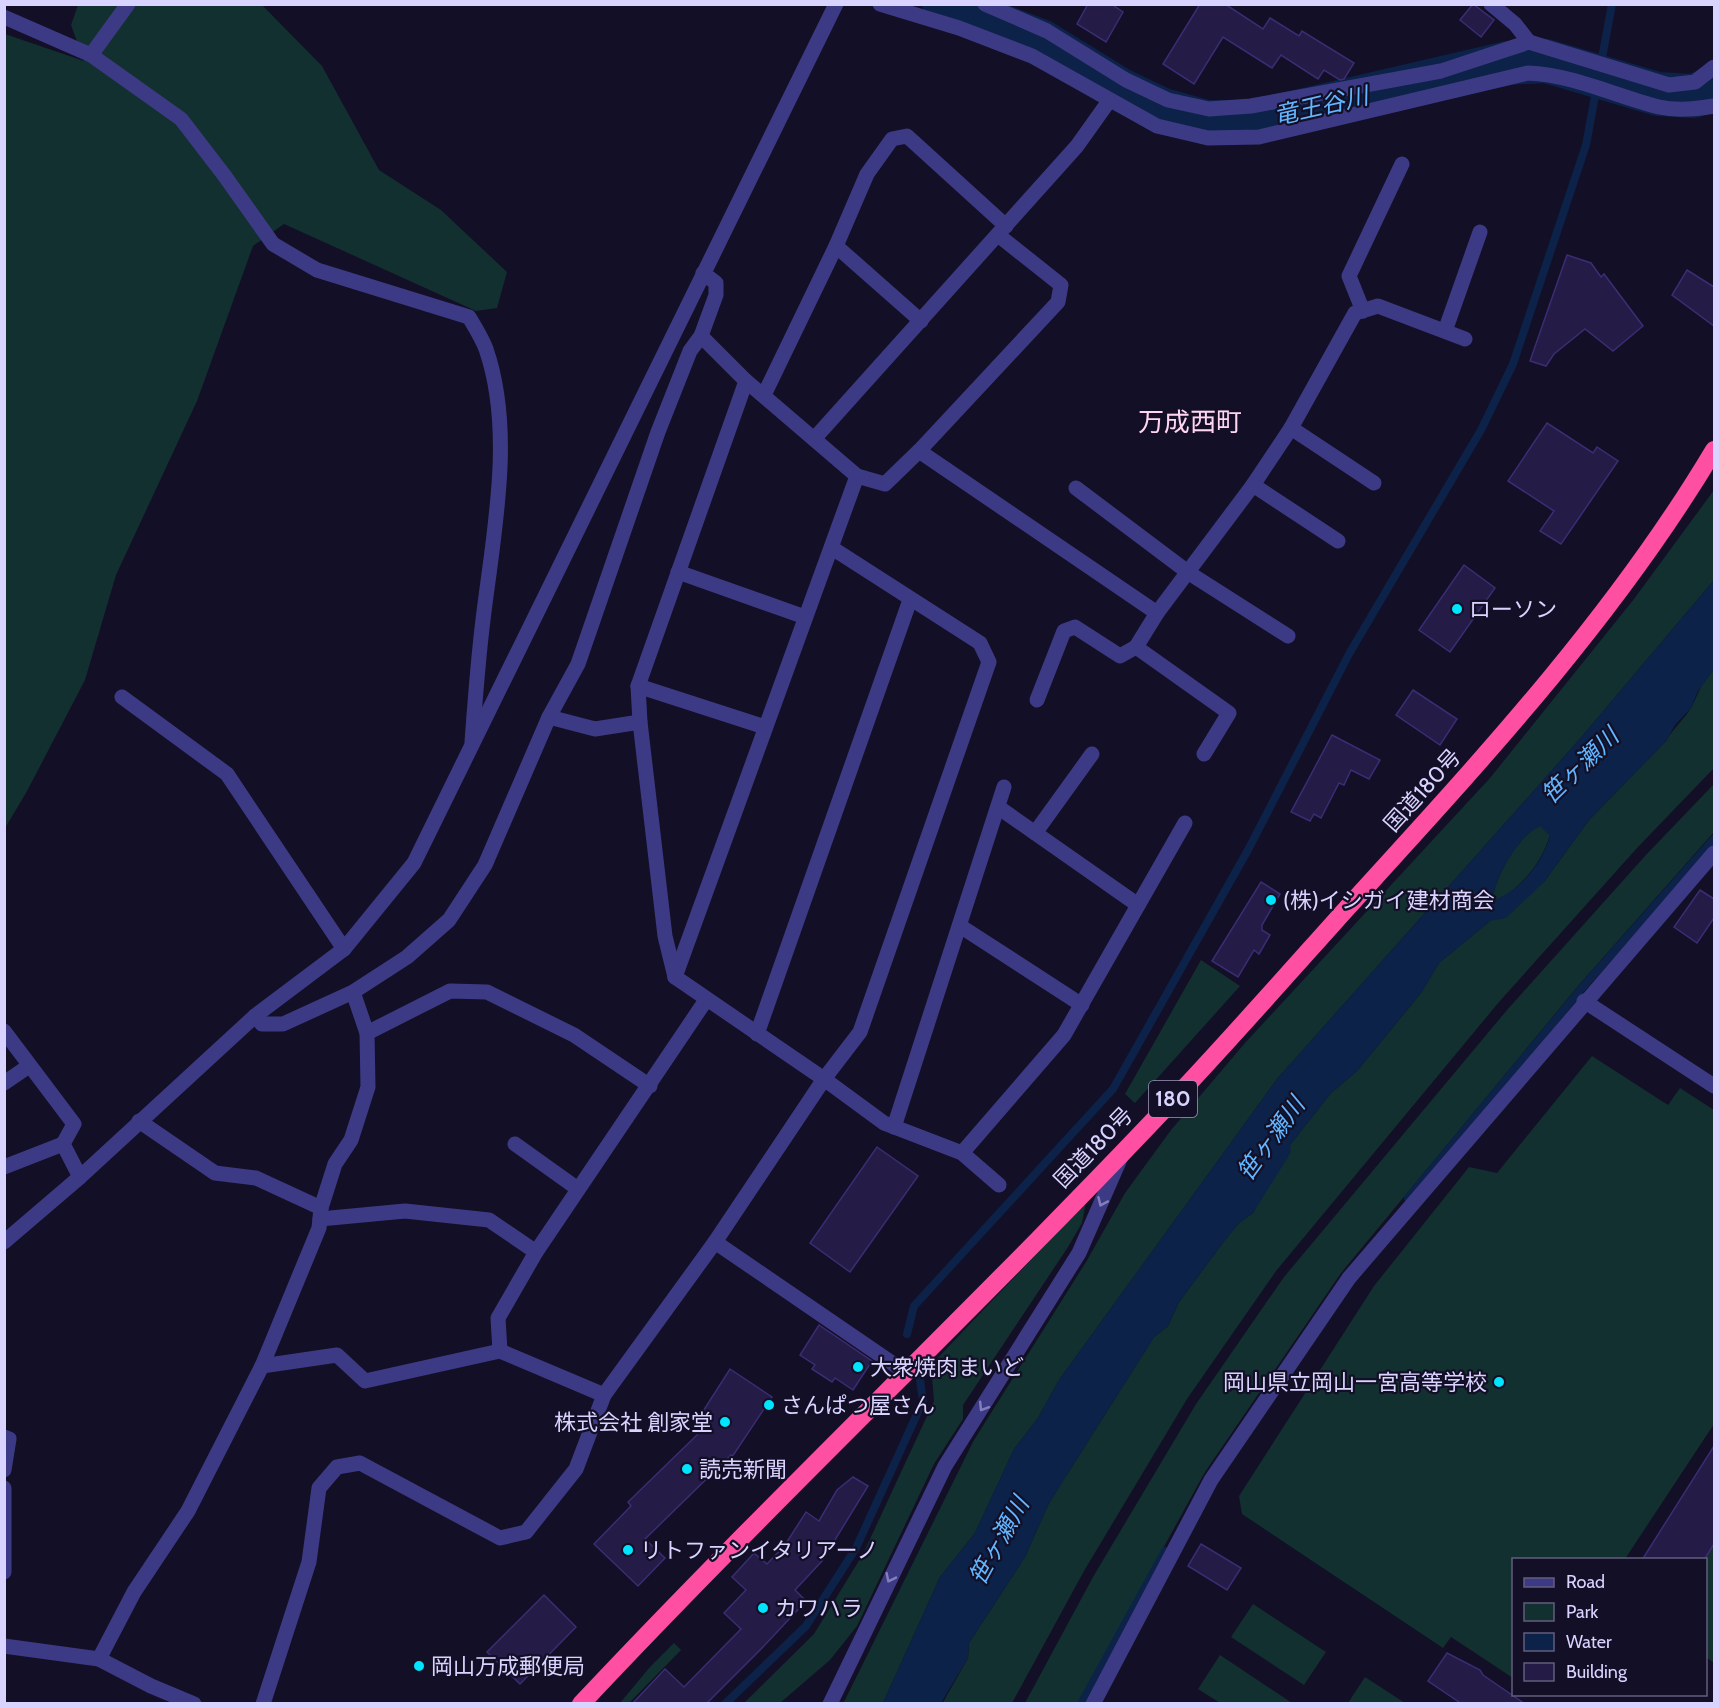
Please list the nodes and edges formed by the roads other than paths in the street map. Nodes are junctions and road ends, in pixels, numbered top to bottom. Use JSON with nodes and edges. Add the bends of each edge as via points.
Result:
{"nodes":[{"id":1,"x":128,"y":4,"type":"edge"},
{"id":2,"x":836,"y":4,"type":"edge"},
{"id":3,"x":880,"y":4,"type":"edge"},
{"id":4,"x":985,"y":4,"type":"edge"},
{"id":5,"x":1491,"y":4,"type":"edge"},
{"id":6,"x":4,"y":17,"type":"edge"},
{"id":7,"x":1529,"y":42,"type":"junction"},
{"id":8,"x":91,"y":55,"type":"junction"},
{"id":9,"x":1714,"y":67,"type":"edge"},
{"id":10,"x":1109,"y":100,"type":"junction"},
{"id":11,"x":1714,"y":106,"type":"edge"},
{"id":12,"x":1402,"y":164,"type":"dead end"},
{"id":13,"x":1002,"y":231,"type":"junction"},
{"id":14,"x":1480,"y":232,"type":"dead end"},
{"id":15,"x":836,"y":246,"type":"junction"},
{"id":16,"x":703,"y":273,"type":"junction"},
{"id":17,"x":1363,"y":311,"type":"junction"},
{"id":18,"x":921,"y":321,"type":"junction"},
{"id":19,"x":1445,"y":331,"type":"junction"},
{"id":20,"x":701,"y":336,"type":"junction"},
{"id":21,"x":1465,"y":339,"type":"dead end"},
{"id":22,"x":746,"y":381,"type":"junction"},
{"id":23,"x":764,"y":395,"type":"junction"},
{"id":24,"x":1291,"y":428,"type":"junction"},
{"id":25,"x":814,"y":439,"type":"junction"},
{"id":26,"x":1714,"y":450,"type":"edge"},
{"id":27,"x":919,"y":452,"type":"junction"},
{"id":28,"x":857,"y":476,"type":"junction"},
{"id":29,"x":1374,"y":483,"type":"dead end"},
{"id":30,"x":1253,"y":485,"type":"junction"},
{"id":31,"x":1076,"y":488,"type":"dead end"},
{"id":32,"x":1338,"y":541,"type":"dead end"},
{"id":33,"x":832,"y":548,"type":"junction"},
{"id":34,"x":678,"y":572,"type":"junction"},
{"id":35,"x":1189,"y":573,"type":"junction"},
{"id":36,"x":910,"y":600,"type":"junction"},
{"id":37,"x":1157,"y":613,"type":"junction"},
{"id":38,"x":805,"y":617,"type":"junction"},
{"id":39,"x":1288,"y":636,"type":"dead end"},
{"id":40,"x":1136,"y":647,"type":"junction"},
{"id":41,"x":638,"y":686,"type":"junction"},
{"id":42,"x":122,"y":697,"type":"dead end"},
{"id":43,"x":1037,"y":700,"type":"dead end"},
{"id":44,"x":549,"y":717,"type":"junction"},
{"id":45,"x":640,"y":722,"type":"junction"},
{"id":46,"x":765,"y":727,"type":"junction"},
{"id":47,"x":471,"y":751,"type":"junction"},
{"id":48,"x":1092,"y":754,"type":"dead end"},
{"id":49,"x":1204,"y":754,"type":"dead end"},
{"id":50,"x":1004,"y":787,"type":"dead end"},
{"id":51,"x":998,"y":807,"type":"junction"},
{"id":52,"x":1185,"y":823,"type":"dead end"},
{"id":53,"x":1035,"y":833,"type":"junction"},
{"id":54,"x":1714,"y":853,"type":"edge"},
{"id":55,"x":1138,"y":906,"type":"junction"},
{"id":56,"x":960,"y":926,"type":"junction"},
{"id":57,"x":344,"y":949,"type":"junction"},
{"id":58,"x":675,"y":977,"type":"junction"},
{"id":59,"x":352,"y":992,"type":"junction"},
{"id":60,"x":706,"y":1000,"type":"junction"},
{"id":61,"x":1584,"y":1001,"type":"junction"},
{"id":62,"x":1082,"y":1005,"type":"junction"},
{"id":63,"x":255,"y":1016,"type":"junction"},
{"id":64,"x":4,"y":1030,"type":"edge"},
{"id":65,"x":367,"y":1033,"type":"junction"},
{"id":66,"x":757,"y":1034,"type":"junction"},
{"id":67,"x":29,"y":1066,"type":"junction"},
{"id":68,"x":824,"y":1079,"type":"junction"},
{"id":69,"x":4,"y":1083,"type":"edge"},
{"id":70,"x":650,"y":1086,"type":"junction"},
{"id":71,"x":1714,"y":1086,"type":"edge"},
{"id":72,"x":139,"y":1121,"type":"junction"},
{"id":73,"x":894,"y":1127,"type":"junction"},
{"id":74,"x":515,"y":1143,"type":"dead end"},
{"id":75,"x":63,"y":1144,"type":"junction"},
{"id":76,"x":1125,"y":1149,"type":"junction"},
{"id":77,"x":962,"y":1153,"type":"junction"},
{"id":78,"x":4,"y":1167,"type":"edge"},
{"id":79,"x":80,"y":1177,"type":"junction"},
{"id":80,"x":999,"y":1185,"type":"dead end"},
{"id":81,"x":578,"y":1189,"type":"junction"},
{"id":82,"x":321,"y":1214,"type":"junction"},
{"id":83,"x":4,"y":1242,"type":"edge"},
{"id":84,"x":715,"y":1242,"type":"junction"},
{"id":85,"x":536,"y":1252,"type":"junction"},
{"id":86,"x":500,"y":1351,"type":"junction"},
{"id":87,"x":262,"y":1366,"type":"junction"},
{"id":88,"x":905,"y":1372,"type":"junction"},
{"id":89,"x":604,"y":1395,"type":"junction"},
{"id":90,"x":4,"y":1437,"type":"edge"},
{"id":91,"x":4,"y":1470,"type":"edge"},
{"id":92,"x":4,"y":1488,"type":"edge"},
{"id":93,"x":4,"y":1572,"type":"edge"},
{"id":94,"x":4,"y":1646,"type":"edge"},
{"id":95,"x":99,"y":1659,"type":"junction"},
{"id":96,"x":194,"y":1704,"type":"edge"},
{"id":97,"x":263,"y":1704,"type":"edge"},
{"id":98,"x":581,"y":1704,"type":"edge"},
{"id":99,"x":830,"y":1704,"type":"edge"},
{"id":100,"x":1093,"y":1704,"type":"edge"}],
"edges":[{"from":1,"to":8,"type":"street"},
{"from":2,"to":16,"type":"street"},
{"from":3,"to":10,"type":"street","via":[[1032,56]]},
{"from":4,"to":7,"type":"street","via":[[1047,31],[1126,80],[1168,100],[1209,109],[1251,106],[1441,71]]},
{"from":5,"to":7,"type":"street"},
{"from":6,"to":8,"type":"street"},
{"from":7,"to":9,"type":"street","via":[[1669,85],[1695,82]]},
{"from":8,"to":47,"type":"street","via":[[181,119],[273,244],[317,270],[470,317],[486,349],[500,438],[499,509],[483,620]]},
{"from":10,"to":11,"type":"street","via":[[1157,126],[1208,138],[1259,137],[1528,73],[1552,74],[1660,108]]},
{"from":10,"to":13,"type":"street","via":[[1077,146]]},
{"from":12,"to":17,"type":"street","via":[[1349,276]]},
{"from":13,"to":15,"type":"street","via":[[907,136],[892,139],[867,174]]},
{"from":13,"to":18,"type":"street"},
{"from":13,"to":27,"type":"street","via":[[1061,285],[1058,302]]},
{"from":14,"to":19,"type":"street"},
{"from":15,"to":18,"type":"street"},
{"from":15,"to":23,"type":"street"},
{"from":16,"to":20,"type":"street","via":[[716,283],[716,296]]},
{"from":16,"to":47,"type":"street"},
{"from":17,"to":19,"type":"street","via":[[1378,306]]},
{"from":17,"to":24,"type":"street","via":[[1355,313]]},
{"from":18,"to":25,"type":"street"},
{"from":19,"to":21,"type":"street"},
{"from":20,"to":22,"type":"street"},
{"from":20,"to":44,"type":"street","via":[[690,351],[658,432],[578,664]]},
{"from":22,"to":23,"type":"street"},
{"from":22,"to":34,"type":"street"},
{"from":23,"to":25,"type":"street"},
{"from":24,"to":29,"type":"street"},
{"from":24,"to":30,"type":"street"},
{"from":25,"to":28,"type":"street"},
{"from":26,"to":76,"type":"highway","name":"国道180号","number":"180","via":[[1683,502],[1556,672],[1471,772]]},
{"from":27,"to":28,"type":"street","via":[[885,484]]},
{"from":27,"to":37,"type":"street"},
{"from":28,"to":33,"type":"street"},
{"from":30,"to":32,"type":"street"},
{"from":30,"to":35,"type":"street"},
{"from":31,"to":35,"type":"street"},
{"from":33,"to":36,"type":"street"},
{"from":33,"to":38,"type":"street"},
{"from":34,"to":38,"type":"street"},
{"from":34,"to":41,"type":"street"},
{"from":35,"to":37,"type":"street"},
{"from":35,"to":39,"type":"street"},
{"from":36,"to":66,"type":"street"},
{"from":36,"to":68,"type":"street","via":[[980,643],[989,662],[860,1032]]},
{"from":37,"to":40,"type":"street"},
{"from":38,"to":46,"type":"street"},
{"from":40,"to":43,"type":"street","via":[[1120,656],[1075,627],[1064,631]]},
{"from":40,"to":49,"type":"street","via":[[1229,713]]},
{"from":41,"to":45,"type":"street"},
{"from":41,"to":46,"type":"street"},
{"from":42,"to":57,"type":"street","via":[[226,774]]},
{"from":44,"to":45,"type":"street","via":[[595,729]]},
{"from":44,"to":59,"type":"street","via":[[485,865],[449,920],[407,957]]},
{"from":45,"to":58,"type":"street","via":[[665,936]]},
{"from":46,"to":58,"type":"street"},
{"from":47,"to":57,"type":"street","via":[[414,863]]},
{"from":48,"to":53,"type":"street"},
{"from":50,"to":51,"type":"street"},
{"from":51,"to":53,"type":"street"},
{"from":51,"to":56,"type":"street"},
{"from":52,"to":55,"type":"street"},
{"from":53,"to":55,"type":"street"},
{"from":54,"to":61,"type":"street"},
{"from":55,"to":62,"type":"street"},
{"from":56,"to":62,"type":"street"},
{"from":56,"to":73,"type":"street"},
{"from":57,"to":63,"type":"street"},
{"from":58,"to":60,"type":"street"},
{"from":59,"to":63,"type":"street","via":[[283,1024],[262,1024]]},
{"from":59,"to":65,"type":"street"},
{"from":60,"to":66,"type":"street"},
{"from":60,"to":70,"type":"street"},
{"from":61,"to":71,"type":"street"},
{"from":61,"to":100,"type":"street","via":[[1349,1278],[1211,1480]]},
{"from":62,"to":77,"type":"street","via":[[1064,1035]]},
{"from":63,"to":72,"type":"street"},
{"from":64,"to":67,"type":"street"},
{"from":65,"to":70,"type":"street","via":[[450,991],[487,992],[574,1035]]},
{"from":65,"to":82,"type":"street","via":[[368,1087],[351,1140],[335,1164]]},
{"from":66,"to":68,"type":"street"},
{"from":67,"to":69,"type":"street"},
{"from":67,"to":75,"type":"street","via":[[74,1124]]},
{"from":68,"to":73,"type":"street"},
{"from":68,"to":84,"type":"street"},
{"from":70,"to":81,"type":"street"},
{"from":72,"to":79,"type":"street"},
{"from":72,"to":82,"type":"street","via":[[215,1173],[256,1178]]},
{"from":73,"to":77,"type":"street"},
{"from":74,"to":81,"type":"street"},
{"from":75,"to":78,"type":"street"},
{"from":75,"to":79,"type":"street"},
{"from":76,"to":88,"type":"highway","name":"国道180号","number":"180"},
{"from":76,"to":99,"type":"street","one_way":true,"via":[[1079,1253],[945,1466]]},
{"from":77,"to":80,"type":"street"},
{"from":79,"to":83,"type":"street"},
{"from":81,"to":85,"type":"street"},
{"from":82,"to":85,"type":"street","via":[[405,1211],[489,1220]]},
{"from":82,"to":87,"type":"street","via":[[319,1228]]},
{"from":84,"to":88,"type":"street"},
{"from":84,"to":89,"type":"street"},
{"from":85,"to":86,"type":"street","via":[[498,1318]]},
{"from":86,"to":87,"type":"street","via":[[365,1381],[337,1355]]},
{"from":86,"to":89,"type":"street"},
{"from":87,"to":95,"type":"street","via":[[188,1511],[134,1593]]},
{"from":88,"to":98,"type":"highway","name":"国道180号","number":"180"},
{"from":89,"to":97,"type":"street","via":[[576,1469],[526,1532],[500,1538],[360,1463],[337,1467],[319,1488],[309,1562]]},
{"from":90,"to":91,"type":"street","via":[[9,1439]]},
{"from":92,"to":93,"type":"street"},
{"from":94,"to":95,"type":"street"},
{"from":95,"to":96,"type":"street"}]}
